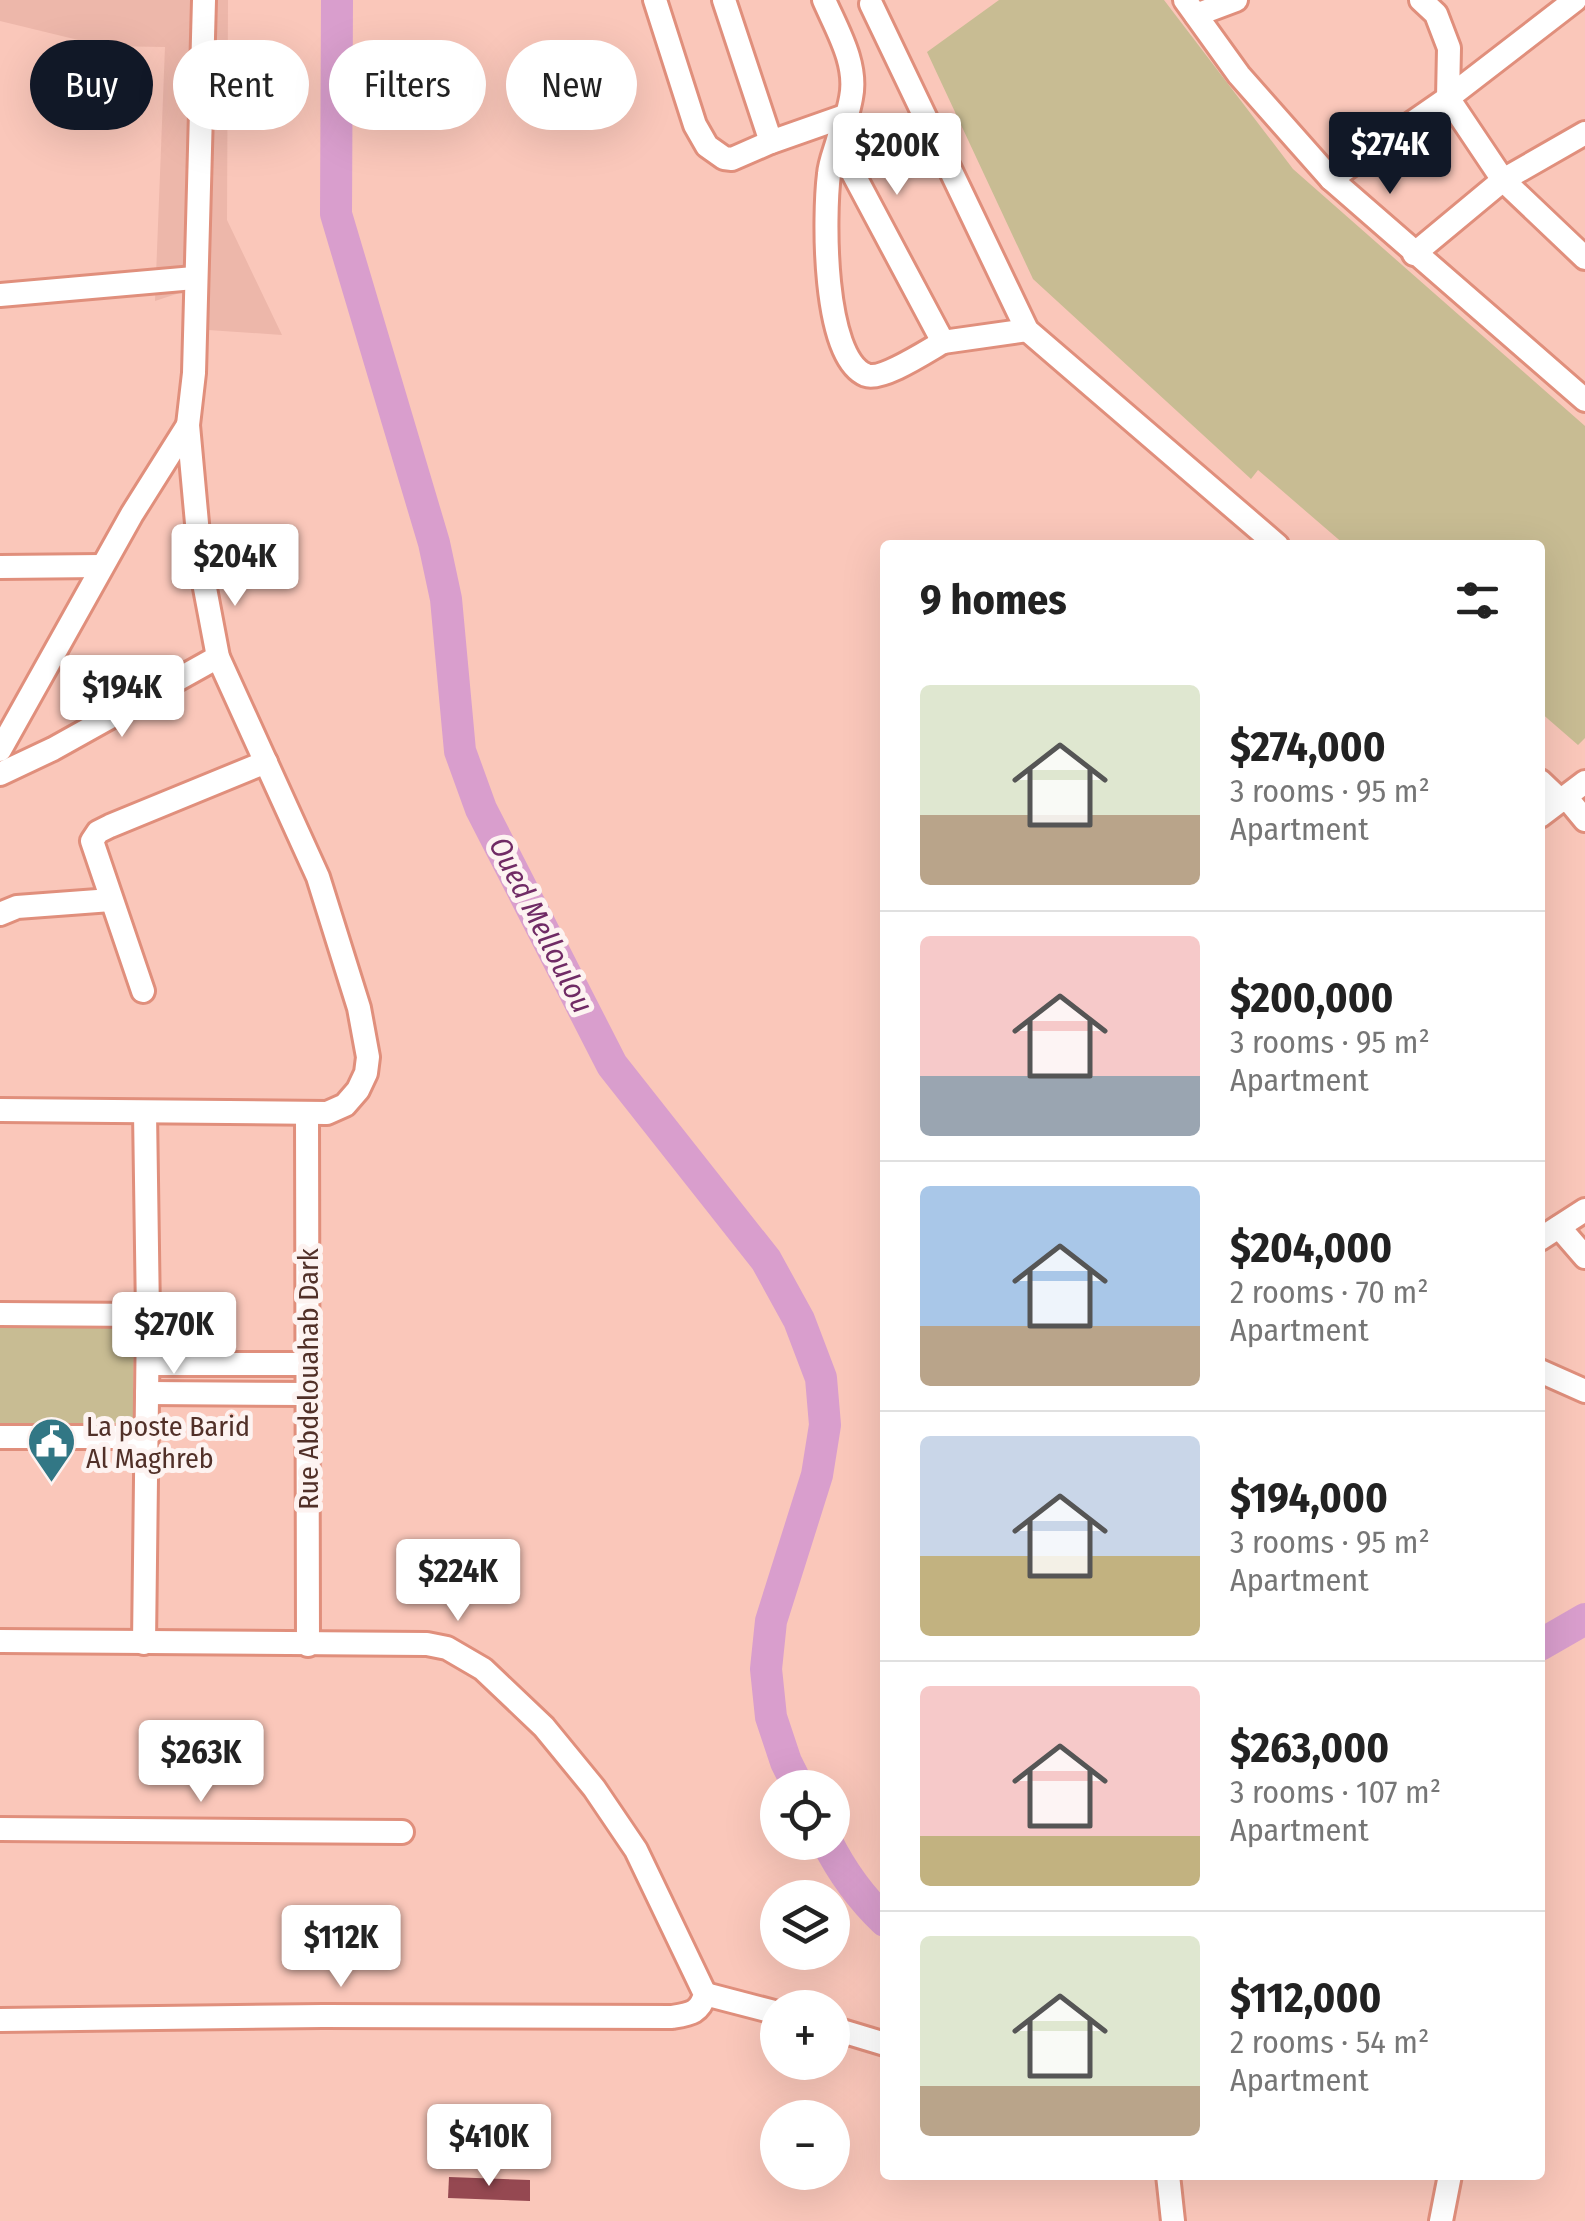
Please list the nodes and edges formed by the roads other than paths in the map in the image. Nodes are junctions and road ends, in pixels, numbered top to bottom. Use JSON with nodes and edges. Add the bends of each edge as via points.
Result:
{"nodes":[{"id":1,"x":204,"y":0,"type":"edge"},
{"id":2,"x":654,"y":0,"type":"edge"},
{"id":3,"x":724,"y":0,"type":"edge"},
{"id":4,"x":824,"y":0,"type":"edge"},
{"id":5,"x":1236,"y":0,"type":"edge"},
{"id":6,"x":1421,"y":0,"type":"edge"},
{"id":7,"x":874,"y":2,"type":"edge"},
{"id":8,"x":1562,"y":5,"type":"edge"},
{"id":9,"x":1190,"y":7,"type":"edge"},
{"id":10,"x":835,"y":25,"type":"junction"},
{"id":11,"x":1448,"y":98,"type":"junction"},
{"id":12,"x":843,"y":123,"type":"junction"},
{"id":13,"x":1585,"y":133,"type":"edge"},
{"id":14,"x":771,"y":142,"type":"junction"},
{"id":15,"x":1332,"y":179,"type":"junction"},
{"id":16,"x":1502,"y":180,"type":"junction"},
{"id":17,"x":1414,"y":254,"type":"junction"},
{"id":18,"x":1585,"y":258,"type":"edge"},
{"id":19,"x":194,"y":278,"type":"junction"},
{"id":20,"x":0,"y":295,"type":"edge"},
{"id":21,"x":1027,"y":330,"type":"junction"},
{"id":22,"x":943,"y":342,"type":"junction"},
{"id":23,"x":1583,"y":396,"type":"edge"},
{"id":24,"x":188,"y":425,"type":"junction"},
{"id":25,"x":1271,"y":540,"type":"edge"},
{"id":26,"x":102,"y":566,"type":"junction"},
{"id":27,"x":0,"y":567,"type":"edge"},
{"id":28,"x":218,"y":657,"type":"junction"},
{"id":29,"x":0,"y":750,"type":"edge"},
{"id":30,"x":266,"y":762,"type":"junction"},
{"id":31,"x":0,"y":774,"type":"edge"},
{"id":32,"x":1545,"y":783,"type":"edge"},
{"id":33,"x":1571,"y":793,"type":"edge"},
{"id":34,"x":1545,"y":812,"type":"edge"},
{"id":35,"x":1585,"y":820,"type":"edge"},
{"id":36,"x":111,"y":900,"type":"junction"},
{"id":37,"x":0,"y":914,"type":"edge"},
{"id":38,"x":142,"y":991,"type":"dead end"},
{"id":39,"x":0,"y":1110,"type":"edge"},
{"id":40,"x":145,"y":1112,"type":"junction"},
{"id":41,"x":307,"y":1114,"type":"junction"},
{"id":42,"x":1585,"y":1210,"type":"edge"},
{"id":43,"x":1550,"y":1233,"type":"edge"},
{"id":44,"x":1585,"y":1257,"type":"edge"},
{"id":45,"x":0,"y":1314,"type":"edge"},
{"id":46,"x":148,"y":1315,"type":"junction"},
{"id":47,"x":148,"y":1364,"type":"junction"},
{"id":48,"x":308,"y":1364,"type":"junction"},
{"id":49,"x":1545,"y":1373,"type":"edge"},
{"id":50,"x":1585,"y":1391,"type":"edge"},
{"id":51,"x":148,"y":1393,"type":"junction"},
{"id":52,"x":308,"y":1394,"type":"junction"},
{"id":53,"x":0,"y":1437,"type":"edge"},
{"id":54,"x":146,"y":1438,"type":"junction"},
{"id":55,"x":0,"y":1641,"type":"edge"},
{"id":56,"x":144,"y":1643,"type":"junction"},
{"id":57,"x":308,"y":1644,"type":"junction"},
{"id":58,"x":0,"y":1828,"type":"edge"},
{"id":59,"x":402,"y":1832,"type":"dead end"},
{"id":60,"x":705,"y":1994,"type":"junction"},
{"id":61,"x":760,"y":2008,"type":"edge"},
{"id":62,"x":0,"y":2020,"type":"edge"},
{"id":63,"x":850,"y":2033,"type":"edge"},
{"id":64,"x":880,"y":2042,"type":"edge"},
{"id":65,"x":1169,"y":2180,"type":"edge"},
{"id":66,"x":1449,"y":2180,"type":"edge"},
{"id":67,"x":1173,"y":2221,"type":"edge"},
{"id":68,"x":1441,"y":2221,"type":"edge"}],
"edges":[{"from":1,"to":19,"type":"street"},
{"from":2,"to":14,"type":"street","via":[[706,146],[732,159]]},
{"from":3,"to":14,"type":"street"},
{"from":4,"to":10,"type":"street"},
{"from":5,"to":9,"type":"street"},
{"from":6,"to":11,"type":"street","via":[[1436,14],[1449,48]]},
{"from":7,"to":10,"type":"street"},
{"from":7,"to":21,"type":"street"},
{"from":8,"to":11,"type":"street"},
{"from":9,"to":15,"type":"street"},
{"from":10,"to":12,"type":"street","via":[[852,74]]},
{"from":11,"to":15,"type":"street"},
{"from":11,"to":16,"type":"street"},
{"from":12,"to":14,"type":"street"},
{"from":12,"to":22,"type":"street","via":[[846,160]]},
{"from":12,"to":22,"type":"street","via":[[829,170],[826,218],[844,352],[866,375],[881,376]]},
{"from":13,"to":16,"type":"street"},
{"from":15,"to":17,"type":"street"},
{"from":16,"to":17,"type":"street"},
{"from":16,"to":18,"type":"street"},
{"from":17,"to":23,"type":"street"},
{"from":19,"to":20,"type":"street"},
{"from":19,"to":24,"type":"street"},
{"from":21,"to":22,"type":"street"},
{"from":21,"to":25,"type":"street"},
{"from":24,"to":26,"type":"street"},
{"from":24,"to":28,"type":"street"},
{"from":26,"to":27,"type":"street"},
{"from":26,"to":29,"type":"street"},
{"from":28,"to":30,"type":"street"},
{"from":28,"to":31,"type":"street"},
{"from":30,"to":36,"type":"street","via":[[98,832],[92,841]]},
{"from":30,"to":41,"type":"street","via":[[318,876],[346,958],[368,1056],[366,1073],[346,1104]]},
{"from":32,"to":33,"type":"street"},
{"from":33,"to":34,"type":"street"},
{"from":33,"to":35,"type":"street"},
{"from":36,"to":37,"type":"street"},
{"from":36,"to":38,"type":"street"},
{"from":39,"to":40,"type":"street"},
{"from":40,"to":41,"type":"street"},
{"from":40,"to":46,"type":"street"},
{"from":41,"to":48,"type":"street","name":"Rue Abdelouahab Dark"},
{"from":42,"to":43,"type":"street"},
{"from":43,"to":44,"type":"street"},
{"from":45,"to":46,"type":"street"},
{"from":46,"to":47,"type":"street"},
{"from":47,"to":48,"type":"street"},
{"from":47,"to":51,"type":"street"},
{"from":48,"to":52,"type":"street","name":"Rue Abdelouahab Dark"},
{"from":49,"to":50,"type":"street"},
{"from":51,"to":52,"type":"street"},
{"from":51,"to":54,"type":"street"},
{"from":52,"to":57,"type":"street","name":"Rue Abdelouahab Dark"},
{"from":53,"to":54,"type":"street"},
{"from":54,"to":56,"type":"street"},
{"from":55,"to":56,"type":"street"},
{"from":56,"to":57,"type":"street"},
{"from":57,"to":60,"type":"street","via":[[427,1644],[483,1668],[544,1727],[625,1830]]},
{"from":58,"to":59,"type":"street"},
{"from":60,"to":61,"type":"street"},
{"from":60,"to":62,"type":"street","via":[[696,2012],[672,2018]]},
{"from":63,"to":64,"type":"street"},
{"from":65,"to":67,"type":"street"},
{"from":66,"to":68,"type":"street"}]}
